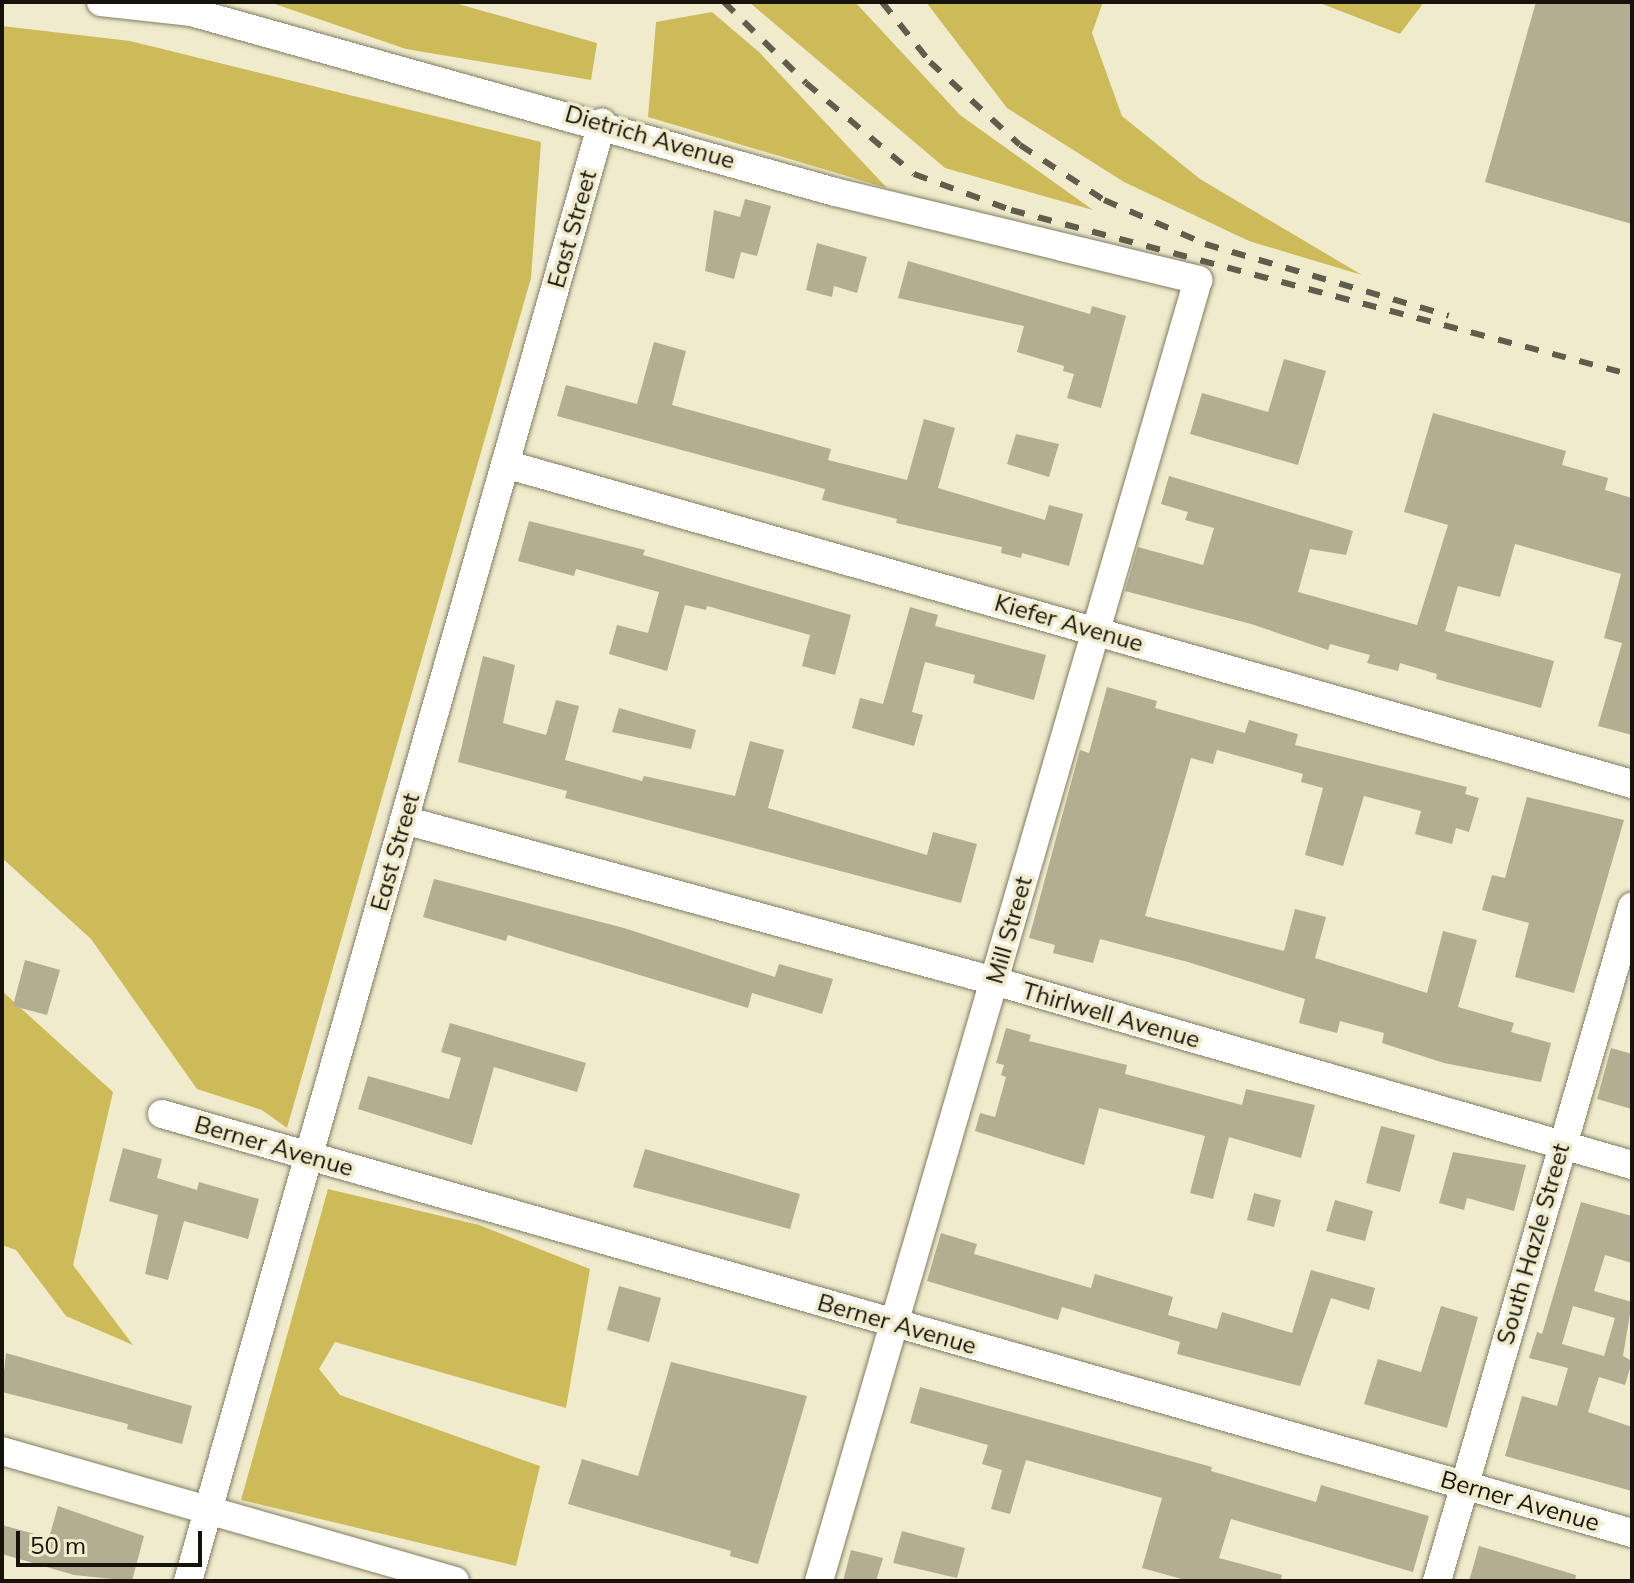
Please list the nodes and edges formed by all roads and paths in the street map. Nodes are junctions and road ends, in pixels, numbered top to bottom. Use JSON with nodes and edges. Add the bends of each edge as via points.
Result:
{"nodes":[{"id":1,"x":101,"y":2,"type":"edge"},
{"id":2,"x":602,"y":123,"type":"junction"},
{"id":3,"x":1198,"y":280,"type":"joint"},
{"id":4,"x":505,"y":464,"type":"junction"},
{"id":5,"x":1096,"y":631,"type":"junction"},
{"id":6,"x":1632,"y":784,"type":"edge"},
{"id":7,"x":404,"y":820,"type":"junction"},
{"id":8,"x":1632,"y":907,"type":"edge"},
{"id":9,"x":994,"y":981,"type":"junction"},
{"id":10,"x":162,"y":1114,"type":"dead end"},
{"id":11,"x":1561,"y":1145,"type":"junction"},
{"id":12,"x":309,"y":1156,"type":"junction"},
{"id":13,"x":1632,"y":1165,"type":"edge"},
{"id":14,"x":894,"y":1323,"type":"junction"},
{"id":15,"x":2,"y":1451,"type":"edge"},
{"id":16,"x":1464,"y":1485,"type":"junction"},
{"id":17,"x":208,"y":1510,"type":"junction"},
{"id":18,"x":1632,"y":1533,"type":"edge"},
{"id":19,"x":188,"y":1581,"type":"edge"},
{"id":20,"x":455,"y":1581,"type":"edge"},
{"id":21,"x":819,"y":1581,"type":"edge"},
{"id":22,"x":1437,"y":1581,"type":"edge"}],
"edges":[{"from":1,"to":2,"type":"street","name":"Dietrich Avenue","via":[[191,12]]},
{"from":2,"to":3,"type":"street","name":"Dietrich Avenue","via":[[835,192]]},
{"from":2,"to":4,"type":"street","name":"East Street"},
{"from":3,"to":5,"type":"street","name":"Mill Street"},
{"from":4,"to":5,"type":"street","name":"Kiefer Avenue"},
{"from":4,"to":7,"type":"street","name":"East Street"},
{"from":5,"to":6,"type":"street","name":"Kiefer Avenue"},
{"from":5,"to":9,"type":"street","name":"Mill Street"},
{"from":7,"to":9,"type":"street","name":"Thirlwell Avenue"},
{"from":7,"to":12,"type":"street","name":"East Street"},
{"from":8,"to":11,"type":"street","name":"South Hazle Street"},
{"from":9,"to":11,"type":"street","name":"Thirlwell Avenue"},
{"from":9,"to":14,"type":"street","name":"Mill Street"},
{"from":10,"to":12,"type":"street","name":"Berner Avenue"},
{"from":11,"to":13,"type":"street","name":"Thirlwell Avenue"},
{"from":11,"to":16,"type":"street","name":"South Hazle Street"},
{"from":12,"to":14,"type":"street","name":"Berner Avenue"},
{"from":12,"to":17,"type":"street","name":"East Street"},
{"from":14,"to":16,"type":"street","name":"Berner Avenue"},
{"from":14,"to":21,"type":"street","name":"Mill Street"},
{"from":15,"to":17,"type":"street"},
{"from":16,"to":18,"type":"street","name":"Berner Avenue"},
{"from":16,"to":22,"type":"street","name":"South Hazle Street"},
{"from":17,"to":19,"type":"street","name":"East Street"},
{"from":17,"to":20,"type":"street"}]}
